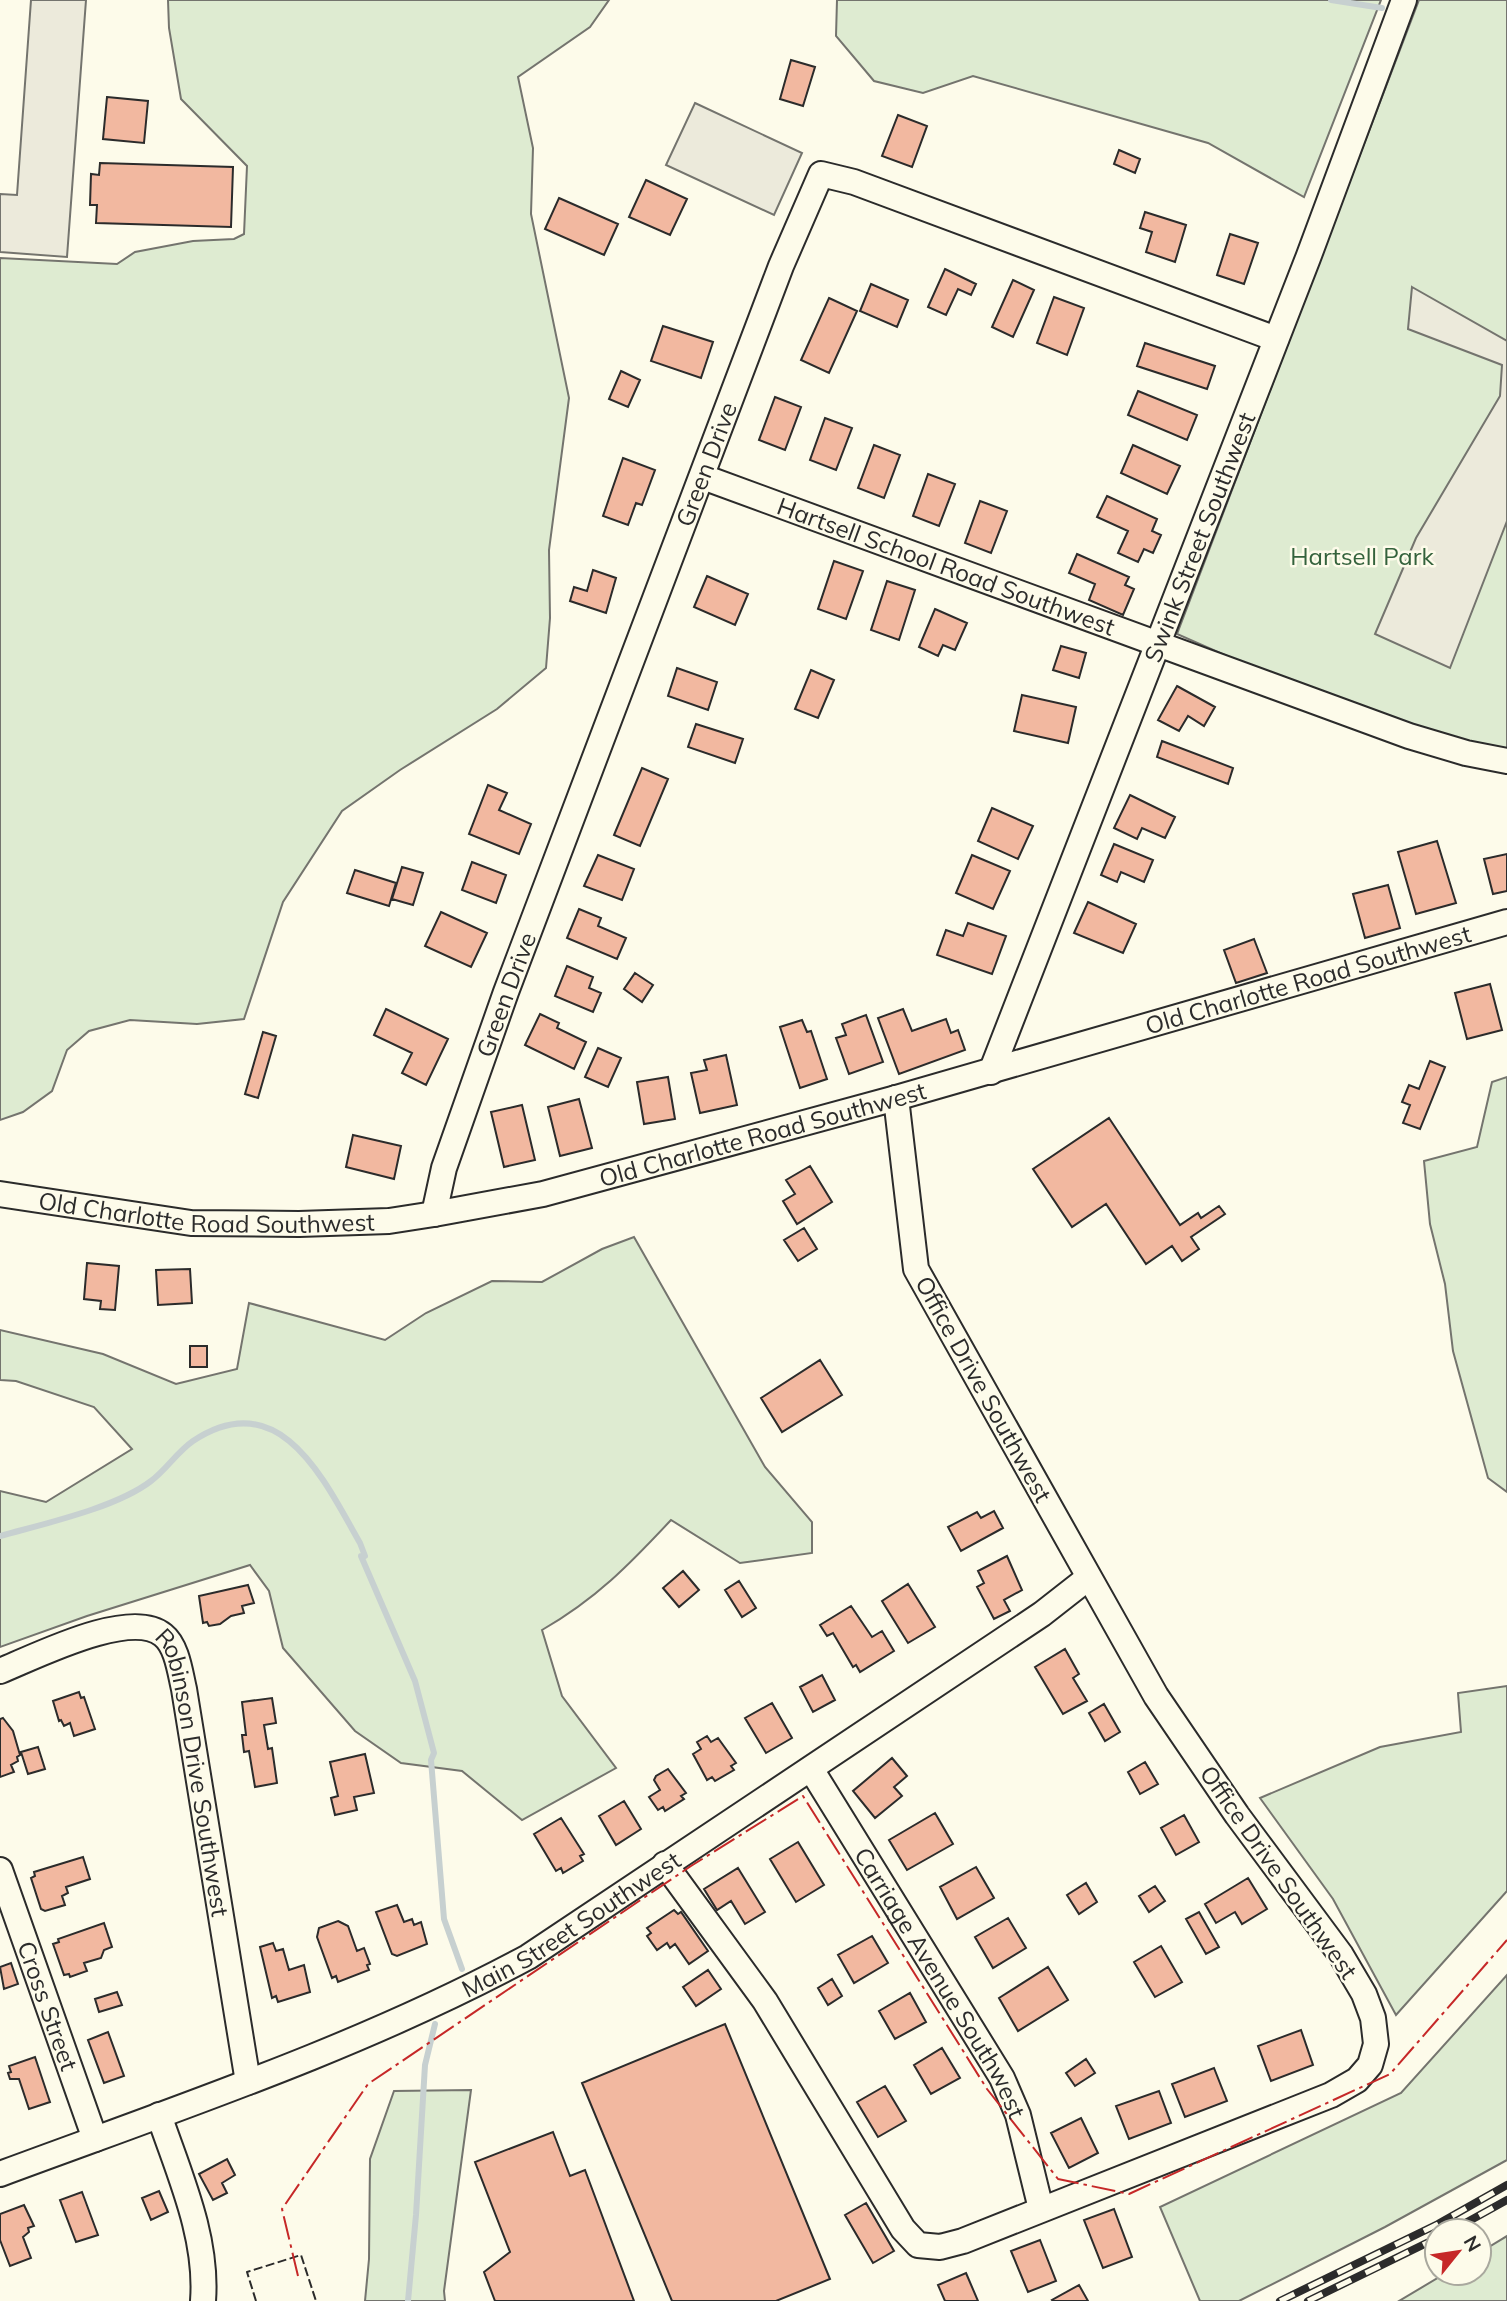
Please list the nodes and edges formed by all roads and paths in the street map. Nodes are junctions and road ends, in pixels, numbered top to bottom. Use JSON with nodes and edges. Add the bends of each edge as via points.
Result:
{"nodes":[{"id":1,"x":1404,"y":0,"type":"edge"},
{"id":2,"x":1276,"y":339,"type":"junction"},
{"id":3,"x":703,"y":478,"type":"junction"},
{"id":4,"x":1156,"y":646,"type":"junction"},
{"id":5,"x":1507,"y":761,"type":"edge"},
{"id":6,"x":1507,"y":922,"type":"edge"},
{"id":7,"x":991,"y":1072,"type":"junction"},
{"id":8,"x":896,"y":1098,"type":"junction"},
{"id":9,"x":0,"y":1194,"type":"edge"},
{"id":10,"x":434,"y":1214,"type":"junction"},
{"id":11,"x":1088,"y":1578,"type":"junction"},
{"id":12,"x":0,"y":1671,"type":"edge"},
{"id":13,"x":811,"y":1769,"type":"junction"},
{"id":14,"x":665,"y":1864,"type":"junction"},
{"id":15,"x":0,"y":1870,"type":"edge"},
{"id":16,"x":248,"y":2081,"type":"junction"},
{"id":17,"x":159,"y":2115,"type":"junction"},
{"id":18,"x":95,"y":2139,"type":"junction"},
{"id":19,"x":0,"y":2174,"type":"edge"},
{"id":20,"x":1041,"y":2209,"type":"junction"},
{"id":21,"x":203,"y":2301,"type":"edge"}],
"edges":[{"from":1,"to":2,"type":"street","name":"Swink Street Southwest"},
{"from":2,"to":3,"type":"street","name":"Green Drive","via":[[854,182],[821,174],[781,266]]},
{"from":2,"to":4,"type":"street","name":"Swink Street Southwest"},
{"from":3,"to":4,"type":"street","name":"Hartsell School Road Southwest"},
{"from":3,"to":10,"type":"street","name":"Green Drive","via":[[506,992],[444,1168]]},
{"from":4,"to":5,"type":"street","name":"Hartsell School Road Southwest","via":[[1416,739]]},
{"from":4,"to":7,"type":"street","name":"Swink Street Southwest"},
{"from":6,"to":7,"type":"street","name":"Old Charlotte Road Southwest"},
{"from":7,"to":8,"type":"street","name":"Old Charlotte Road Southwest"},
{"from":8,"to":10,"type":"street","name":"Old Charlotte Road Southwest","via":[[543,1194]]},
{"from":8,"to":11,"type":"street","name":"Office Drive Southwest","via":[[916,1269]]},
{"from":9,"to":10,"type":"street","name":"Old Charlotte Road Southwest","via":[[191,1223],[389,1221]]},
{"from":11,"to":13,"type":"street","name":"Main Street Southwest","via":[[1042,1614]]},
{"from":11,"to":20,"type":"street","name":"Office Drive Southwest","via":[[1156,1696],[1341,1955],[1364,1994],[1376,2044],[1370,2065],[1357,2080],[1331,2095]]},
{"from":12,"to":16,"type":"street","name":"Robinson Drive Southwest","via":[[118,1626],[142,1626],[163,1634],[175,1654],[184,1689]]},
{"from":13,"to":14,"type":"street","name":"Main Street Southwest"},
{"from":13,"to":20,"type":"street","name":"Carriage Avenue Southwest","via":[[1002,2078],[1018,2115]]},
{"from":14,"to":16,"type":"street","name":"Main Street Southwest","via":[[528,1957],[465,1991]]},
{"from":14,"to":20,"type":"street","name":"Office Drive Southwest","via":[[765,2001],[872,2182],[918,2245],[940,2247],[963,2241]]},
{"from":15,"to":18,"type":"street","name":"Cross Street"},
{"from":16,"to":17,"type":"street","name":"Main Street Southwest"},
{"from":17,"to":18,"type":"street","name":"Main Street Southwest"},
{"from":17,"to":21,"type":"street","via":[[193,2218],[204,2268]]},
{"from":18,"to":19,"type":"street","name":"Main Street Southwest"}]}
